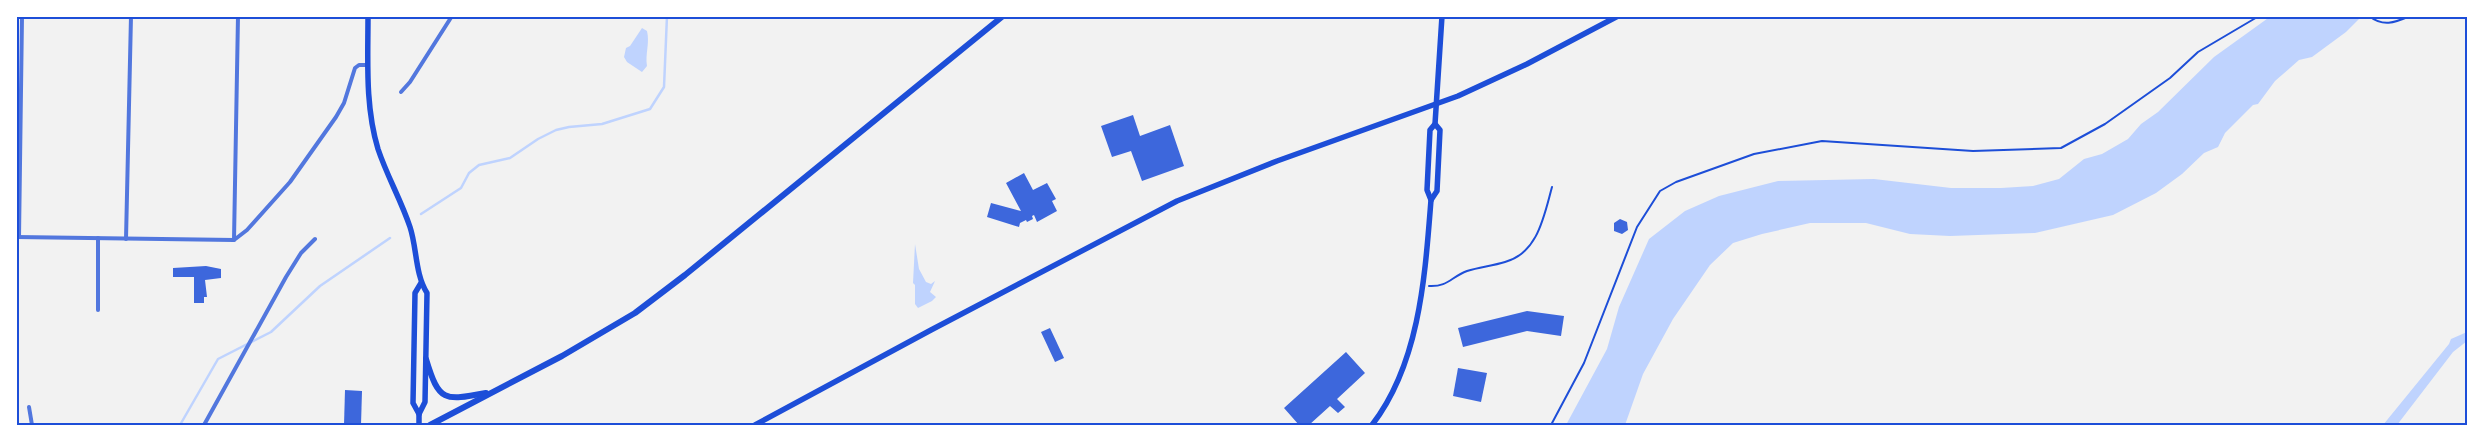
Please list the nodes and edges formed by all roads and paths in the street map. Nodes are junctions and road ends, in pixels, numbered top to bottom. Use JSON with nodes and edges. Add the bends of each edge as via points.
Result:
{"nodes":[{"id":1,"x":22,"y":16,"type":"edge"},
{"id":2,"x":131,"y":16,"type":"edge"},
{"id":3,"x":238,"y":16,"type":"edge"},
{"id":4,"x":368,"y":16,"type":"edge"},
{"id":5,"x":452,"y":16,"type":"edge"},
{"id":6,"x":1003,"y":16,"type":"edge"},
{"id":7,"x":1442,"y":16,"type":"edge"},
{"id":8,"x":1618,"y":16,"type":"edge"},
{"id":9,"x":2259,"y":16,"type":"edge"},
{"id":10,"x":2410,"y":16,"type":"edge"},
{"id":11,"x":2370,"y":17,"type":"edge"},
{"id":12,"x":368,"y":65,"type":"junction"},
{"id":13,"x":400,"y":92,"type":"dead end"},
{"id":14,"x":1437,"y":104,"type":"junction"},
{"id":15,"x":1435,"y":124,"type":"junction"},
{"id":16,"x":1552,"y":188,"type":"dead end"},
{"id":17,"x":1432,"y":200,"type":"junction"},
{"id":18,"x":17,"y":237,"type":"edge"},
{"id":19,"x":98,"y":238,"type":"junction"},
{"id":20,"x":126,"y":239,"type":"junction"},
{"id":21,"x":315,"y":239,"type":"dead end"},
{"id":22,"x":234,"y":240,"type":"junction"},
{"id":23,"x":421,"y":283,"type":"junction"},
{"id":24,"x":1422,"y":285,"type":"junction"},
{"id":25,"x":98,"y":310,"type":"dead end"},
{"id":26,"x":426,"y":359,"type":"junction"},
{"id":27,"x":492,"y":392,"type":"junction"},
{"id":28,"x":29,"y":407,"type":"dead end"},
{"id":29,"x":419,"y":414,"type":"junction"},
{"id":30,"x":32,"y":425,"type":"edge"},
{"id":31,"x":204,"y":425,"type":"edge"},
{"id":32,"x":419,"y":425,"type":"edge"},
{"id":33,"x":430,"y":425,"type":"edge"},
{"id":34,"x":755,"y":425,"type":"edge"},
{"id":35,"x":1372,"y":425,"type":"edge"},
{"id":36,"x":1551,"y":425,"type":"edge"}],
"edges":[{"from":1,"to":18,"type":"street"},
{"from":2,"to":20,"type":"street"},
{"from":3,"to":22,"type":"street"},
{"from":4,"to":12,"type":"main road"},
{"from":5,"to":13,"type":"street","via":[[410,82]]},
{"from":6,"to":27,"type":"main road","via":[[635,313]]},
{"from":7,"to":14,"type":"main road"},
{"from":8,"to":14,"type":"main road","via":[[1527,64]]},
{"from":9,"to":36,"type":"path","via":[[2198,52],[2170,78],[2105,124],[2061,148],[1974,151],[1822,141],[1754,154],[1676,182],[1660,191],[1637,227],[1584,363]]},
{"from":10,"to":11,"type":"path","via":[[2388,24]]},
{"from":12,"to":22,"type":"street","via":[[355,68],[344,103],[290,182]]},
{"from":12,"to":23,"type":"main road","via":[[369,102],[375,136],[386,172],[410,228]]},
{"from":14,"to":15,"type":"main road"},
{"from":14,"to":34,"type":"main road","via":[[1277,161],[1177,201]]},
{"from":15,"to":17,"type":"main road","via":[[1430,130],[1428,160],[1427,190]]},
{"from":15,"to":17,"type":"main road","via":[[1440,130],[1437,191]]},
{"from":16,"to":24,"type":"path","via":[[1540,228],[1526,250],[1506,262],[1464,272],[1442,286]]},
{"from":17,"to":24,"type":"main road"},
{"from":18,"to":19,"type":"street"},
{"from":19,"to":20,"type":"street"},
{"from":19,"to":25,"type":"street"},
{"from":20,"to":22,"type":"street"},
{"from":21,"to":31,"type":"street","via":[[301,253],[286,277]]},
{"from":23,"to":26,"type":"main road","via":[[427,293]]},
{"from":23,"to":29,"type":"main road","via":[[415,293],[414,317],[413,403]]},
{"from":24,"to":35,"type":"main road","via":[[1402,369],[1390,398]]},
{"from":26,"to":27,"type":"main road","via":[[435,384],[446,396],[458,399]]},
{"from":26,"to":29,"type":"main road","via":[[425,402]]},
{"from":27,"to":33,"type":"main road"},
{"from":28,"to":30,"type":"street"},
{"from":29,"to":32,"type":"main road"}]}
